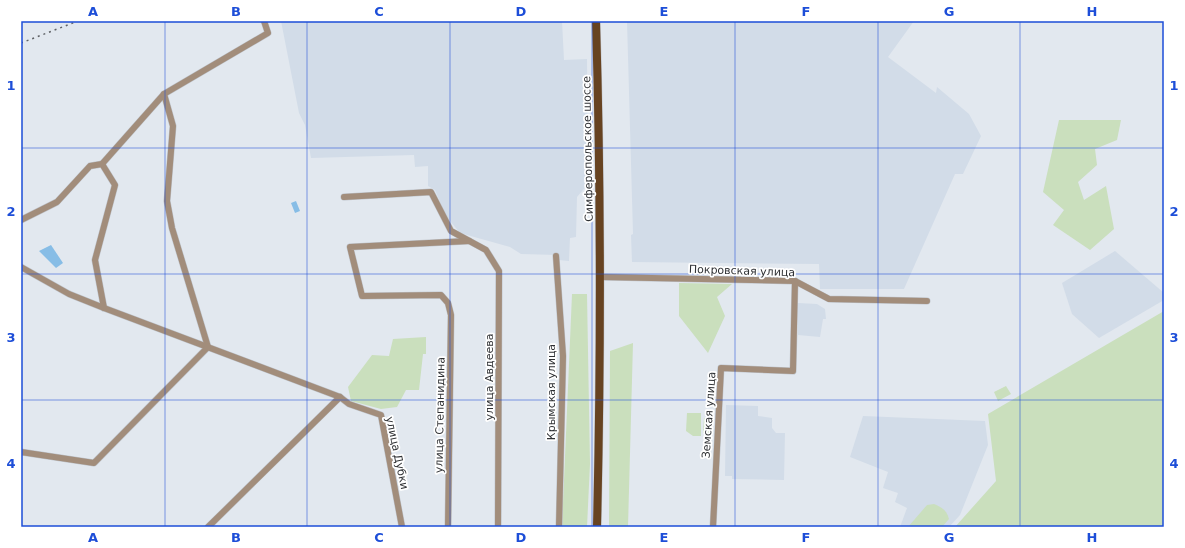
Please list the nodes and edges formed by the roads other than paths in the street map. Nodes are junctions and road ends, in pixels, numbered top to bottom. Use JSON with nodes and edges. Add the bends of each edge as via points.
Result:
{"nodes":[{"id":1,"x":264,"y":21,"type":"edge"},
{"id":2,"x":596,"y":21,"type":"edge"},
{"id":3,"x":164,"y":94,"type":"junction"},
{"id":4,"x":102,"y":164,"type":"junction"},
{"id":5,"x":344,"y":197,"type":"dead end"},
{"id":6,"x":21,"y":220,"type":"edge"},
{"id":7,"x":469,"y":241,"type":"junction"},
{"id":8,"x":556,"y":256,"type":"dead end"},
{"id":9,"x":21,"y":267,"type":"edge"},
{"id":10,"x":601,"y":277,"type":"junction"},
{"id":11,"x":795,"y":281,"type":"junction"},
{"id":12,"x":927,"y":301,"type":"dead end"},
{"id":13,"x":104,"y":308,"type":"junction"},
{"id":14,"x":208,"y":347,"type":"junction"},
{"id":15,"x":340,"y":397,"type":"junction"},
{"id":16,"x":21,"y":452,"type":"edge"},
{"id":17,"x":208,"y":527,"type":"edge"},
{"id":18,"x":402,"y":527,"type":"edge"},
{"id":19,"x":448,"y":527,"type":"edge"},
{"id":20,"x":498,"y":527,"type":"edge"},
{"id":21,"x":559,"y":527,"type":"edge"},
{"id":22,"x":597,"y":527,"type":"edge"},
{"id":23,"x":713,"y":527,"type":"edge"}],
"edges":[{"from":1,"to":3,"type":"street","via":[[268,33]]},
{"from":2,"to":10,"type":"main road","name":"Симферопольское шоссе"},
{"from":3,"to":4,"type":"street"},
{"from":3,"to":14,"type":"street","via":[[173,126],[168,201],[172,228]]},
{"from":4,"to":6,"type":"street","via":[[90,166],[56,202]]},
{"from":4,"to":13,"type":"street","via":[[115,185],[95,260]]},
{"from":5,"to":7,"type":"street","name":"улица Авдеева","via":[[431,192],[451,231]]},
{"from":7,"to":19,"type":"street","name":"улица Степанидина","via":[[350,247],[362,296],[441,295],[448,303],[451,315]]},
{"from":7,"to":20,"type":"street","name":"улица Авдеева","via":[[486,250],[499,271]]},
{"from":8,"to":21,"type":"street","name":"Крымская улица","via":[[563,356]]},
{"from":9,"to":13,"type":"street","via":[[69,294]]},
{"from":10,"to":11,"type":"street","name":"Покровская улица"},
{"from":10,"to":22,"type":"main road","name":"Симферопольское шоссе"},
{"from":11,"to":12,"type":"street","name":"Покровская улица","via":[[829,299]]},
{"from":11,"to":23,"type":"street","name":"Земская улица","via":[[793,370],[721,368]]},
{"from":13,"to":14,"type":"street"},
{"from":14,"to":15,"type":"street"},
{"from":14,"to":16,"type":"street","via":[[94,463]]},
{"from":15,"to":17,"type":"street"},
{"from":15,"to":18,"type":"street","name":"улица Дубки","via":[[349,404],[381,415]]}]}
